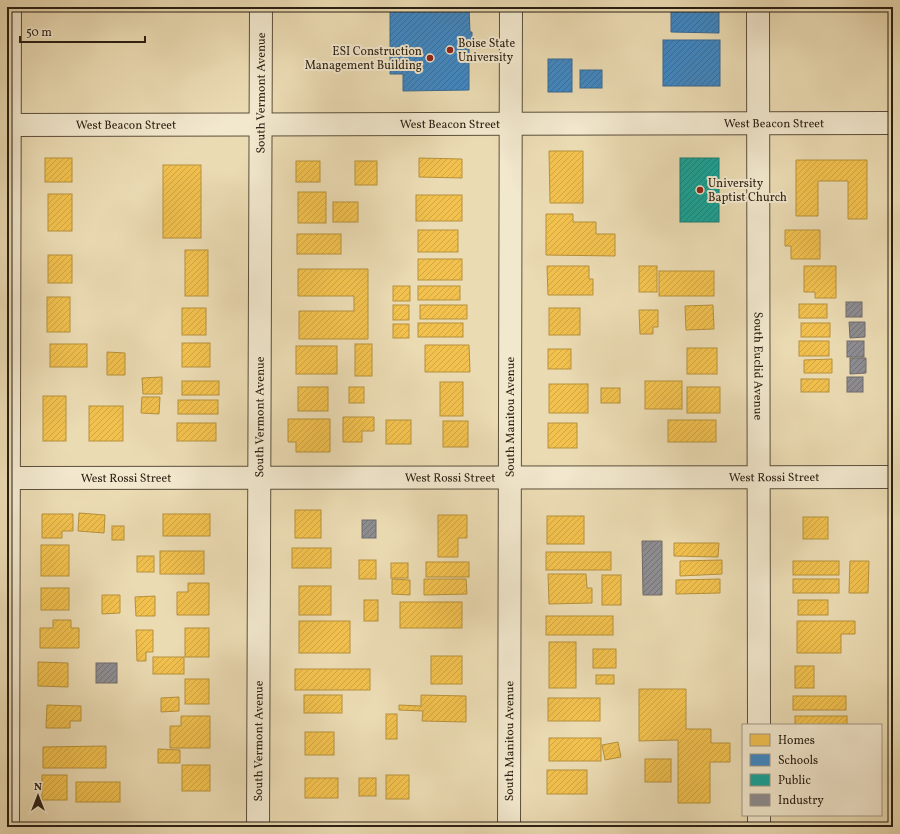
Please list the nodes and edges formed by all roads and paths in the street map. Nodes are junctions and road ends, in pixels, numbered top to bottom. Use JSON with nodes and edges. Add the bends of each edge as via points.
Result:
{"nodes":[{"id":1,"x":10,"y":7,"type":"edge"},
{"id":2,"x":261,"y":7,"type":"edge"},
{"id":3,"x":511,"y":7,"type":"edge"},
{"id":4,"x":758,"y":7,"type":"edge"},
{"id":5,"x":759,"y":123,"type":"junction"},
{"id":6,"x":893,"y":123,"type":"edge"},
{"id":7,"x":260,"y":124,"type":"junction"},
{"id":8,"x":511,"y":124,"type":"junction"},
{"id":9,"x":8,"y":125,"type":"edge"},
{"id":10,"x":258,"y":477,"type":"junction"},
{"id":11,"x":509,"y":477,"type":"junction"},
{"id":12,"x":759,"y":477,"type":"junction"},
{"id":13,"x":893,"y":477,"type":"edge"},
{"id":14,"x":8,"y":478,"type":"edge"},
{"id":15,"x":759,"y":724,"type":"edge"},
{"id":16,"x":759,"y":816,"type":"edge"},
{"id":17,"x":8,"y":827,"type":"edge"},
{"id":18,"x":258,"y":827,"type":"edge"},
{"id":19,"x":509,"y":827,"type":"edge"},
{"id":20,"x":759,"y":827,"type":"edge"}],
"edges":[{"from":1,"to":9,"type":"street"},
{"from":2,"to":7,"type":"street","name":"South Vermont Avenue"},
{"from":3,"to":8,"type":"street","name":"South Manitou Avenue"},
{"from":4,"to":5,"type":"street","name":"South Euclid Avenue"},
{"from":5,"to":6,"type":"street","name":"West Beacon Street"},
{"from":5,"to":8,"type":"street","name":"West Beacon Street"},
{"from":5,"to":12,"type":"street","name":"South Euclid Avenue"},
{"from":7,"to":8,"type":"street","name":"West Beacon Street"},
{"from":7,"to":9,"type":"street","name":"West Beacon Street"},
{"from":7,"to":10,"type":"street","name":"South Vermont Avenue"},
{"from":8,"to":11,"type":"street","name":"South Manitou Avenue"},
{"from":9,"to":14,"type":"street"},
{"from":10,"to":11,"type":"street","name":"West Rossi Street"},
{"from":10,"to":14,"type":"street","name":"West Rossi Street"},
{"from":10,"to":18,"type":"street","name":"South Vermont Avenue"},
{"from":11,"to":12,"type":"street","name":"West Rossi Street"},
{"from":11,"to":19,"type":"street","name":"South Manitou Avenue"},
{"from":12,"to":13,"type":"street","name":"West Rossi Street"},
{"from":12,"to":15,"type":"street","name":"South Euclid Avenue"},
{"from":14,"to":17,"type":"street"},
{"from":16,"to":20,"type":"street"}]}
